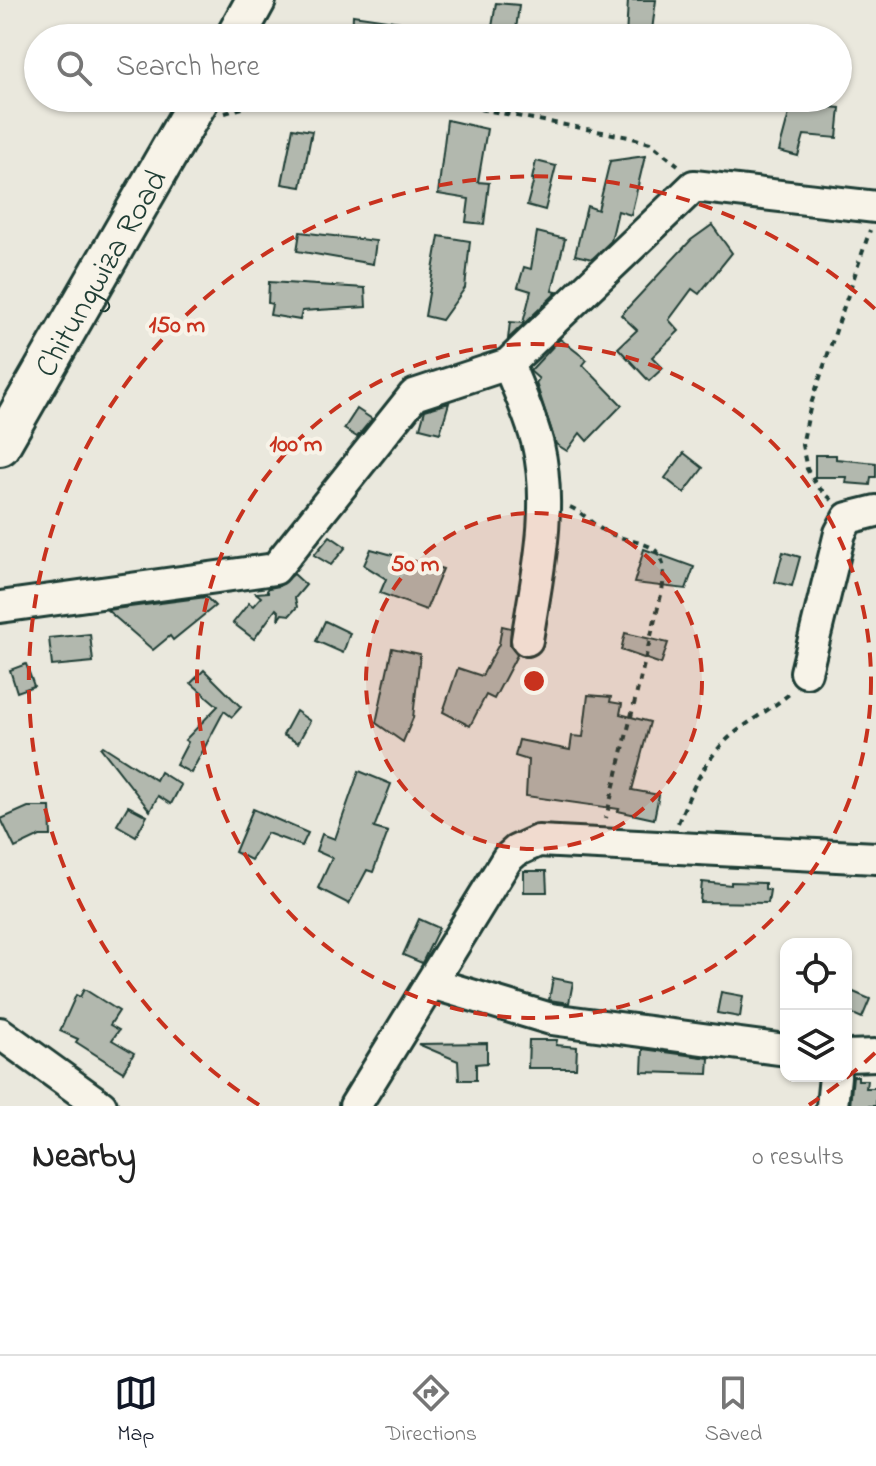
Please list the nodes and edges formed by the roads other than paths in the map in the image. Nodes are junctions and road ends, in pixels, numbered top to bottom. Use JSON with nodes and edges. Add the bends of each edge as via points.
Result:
{"nodes":[{"id":1,"x":256,"y":0,"type":"edge"},
{"id":2,"x":243,"y":24,"type":"edge"},
{"id":3,"x":192,"y":112,"type":"edge"},
{"id":4,"x":873,"y":207,"type":"edge"},
{"id":5,"x":508,"y":364,"type":"junction"},
{"id":6,"x":0,"y":446,"type":"edge"},
{"id":7,"x":862,"y":514,"type":"edge"},
{"id":8,"x":0,"y":607,"type":"edge"},
{"id":9,"x":527,"y":640,"type":"dead end"},
{"id":10,"x":806,"y":672,"type":"road end"},
{"id":11,"x":876,"y":858,"type":"edge"},
{"id":12,"x":431,"y":983,"type":"junction"},
{"id":13,"x":0,"y":1033,"type":"edge"},
{"id":14,"x":780,"y":1049,"type":"edge"},
{"id":15,"x":876,"y":1055,"type":"edge"},
{"id":16,"x":852,"y":1056,"type":"edge"},
{"id":17,"x":834,"y":1082,"type":"edge"},
{"id":18,"x":101,"y":1106,"type":"edge"},
{"id":19,"x":355,"y":1106,"type":"edge"},
{"id":20,"x":832,"y":1106,"type":"edge"}],
"edges":[{"from":1,"to":2,"type":"main road"},
{"from":3,"to":6,"type":"main road","name":"Chitungwiza Road"},
{"from":4,"to":5,"type":"street","via":[[694,186]]},
{"from":5,"to":8,"type":"street","via":[[414,395],[275,569]]},
{"from":5,"to":9,"type":"street","via":[[538,446],[545,501]]},
{"from":7,"to":10,"type":"street","via":[[840,533]]},
{"from":11,"to":12,"type":"street","via":[[538,841],[507,859]]},
{"from":12,"to":14,"type":"street","via":[[551,1019]]},
{"from":12,"to":19,"type":"street"},
{"from":13,"to":18,"type":"street"},
{"from":15,"to":16,"type":"street"},
{"from":17,"to":20,"type":"street"}]}
